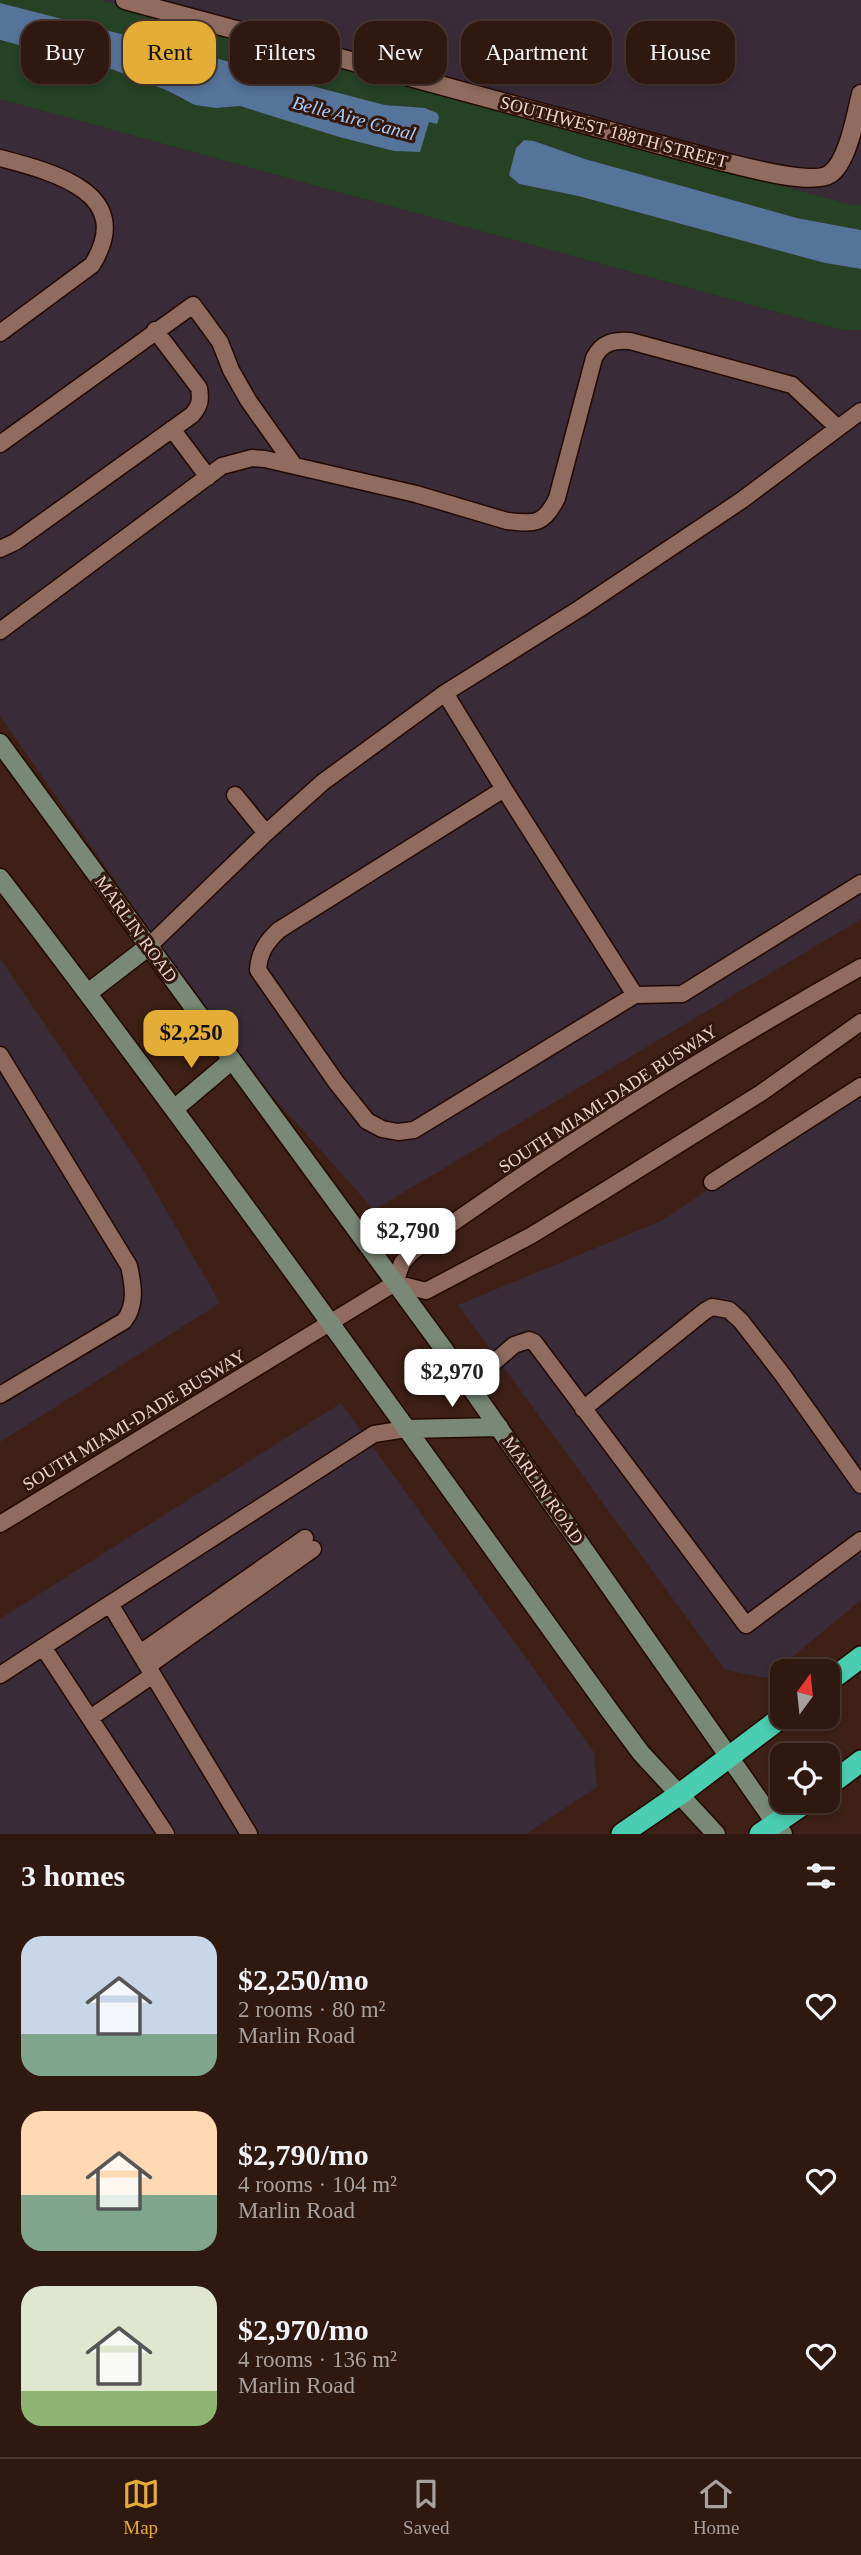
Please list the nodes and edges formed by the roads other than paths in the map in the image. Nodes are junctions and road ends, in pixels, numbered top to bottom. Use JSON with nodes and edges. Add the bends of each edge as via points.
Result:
{"nodes":[{"id":1,"x":125,"y":0,"type":"edge"},
{"id":2,"x":861,"y":94,"type":"edge"},
{"id":3,"x":0,"y":158,"type":"edge"},
{"id":4,"x":155,"y":330,"type":"junction"},
{"id":5,"x":0,"y":332,"type":"edge"},
{"id":6,"x":861,"y":411,"type":"edge"},
{"id":7,"x":837,"y":427,"type":"junction"},
{"id":8,"x":172,"y":429,"type":"junction"},
{"id":9,"x":0,"y":444,"type":"edge"},
{"id":10,"x":295,"y":465,"type":"junction"},
{"id":11,"x":208,"y":477,"type":"junction"},
{"id":12,"x":0,"y":549,"type":"edge"},
{"id":13,"x":0,"y":631,"type":"edge"},
{"id":14,"x":445,"y":694,"type":"junction"},
{"id":15,"x":0,"y":743,"type":"edge"},
{"id":16,"x":505,"y":789,"type":"junction"},
{"id":17,"x":235,"y":795,"type":"dead end"},
{"id":18,"x":266,"y":833,"type":"junction"},
{"id":19,"x":0,"y":878,"type":"edge"},
{"id":20,"x":861,"y":883,"type":"edge"},
{"id":21,"x":149,"y":946,"type":"junction"},
{"id":22,"x":861,"y":967,"type":"edge"},
{"id":23,"x":88,"y":993,"type":"junction"},
{"id":24,"x":635,"y":995,"type":"junction"},
{"id":25,"x":861,"y":1022,"type":"edge"},
{"id":26,"x":0,"y":1055,"type":"edge"},
{"id":27,"x":232,"y":1060,"type":"junction"},
{"id":28,"x":861,"y":1086,"type":"edge"},
{"id":29,"x":174,"y":1109,"type":"junction"},
{"id":30,"x":712,"y":1182,"type":"dead end"},
{"id":31,"x":395,"y":1283,"type":"junction"},
{"id":32,"x":330,"y":1322,"type":"junction"},
{"id":33,"x":469,"y":1384,"type":"junction"},
{"id":34,"x":0,"y":1395,"type":"edge"},
{"id":35,"x":583,"y":1409,"type":"junction"},
{"id":36,"x":499,"y":1427,"type":"junction"},
{"id":37,"x":406,"y":1429,"type":"junction"},
{"id":38,"x":860,"y":1484,"type":"edge"},
{"id":39,"x":0,"y":1524,"type":"edge"},
{"id":40,"x":861,"y":1540,"type":"edge"},
{"id":41,"x":309,"y":1544,"type":"dead end"},
{"id":42,"x":110,"y":1604,"type":"junction"},
{"id":43,"x":43,"y":1647,"type":"junction"},
{"id":44,"x":861,"y":1657,"type":"edge"},
{"id":45,"x":147,"y":1665,"type":"junction"},
{"id":46,"x":840,"y":1673,"type":"edge"},
{"id":47,"x":0,"y":1675,"type":"edge"},
{"id":48,"x":90,"y":1718,"type":"junction"},
{"id":49,"x":770,"y":1726,"type":"edge"},
{"id":50,"x":729,"y":1757,"type":"junction"},
{"id":51,"x":861,"y":1761,"type":"edge"},
{"id":52,"x":840,"y":1777,"type":"edge"},
{"id":53,"x":680,"y":1794,"type":"junction"},
{"id":54,"x":793,"y":1813,"type":"edge"},
{"id":55,"x":772,"y":1830,"type":"edge"},
{"id":56,"x":166,"y":1834,"type":"edge"},
{"id":57,"x":249,"y":1834,"type":"edge"},
{"id":58,"x":621,"y":1834,"type":"edge"},
{"id":59,"x":716,"y":1834,"type":"edge"}],
"edges":[{"from":1,"to":2,"type":"street","name":"SOUTHWEST 188TH STREET","via":[[782,175],[821,178],[831,174],[842,160]]},
{"from":3,"to":5,"type":"lane","via":[[38,168],[79,187],[95,199],[107,229],[92,265]]},
{"from":4,"to":8,"type":"lane","via":[[199,388],[201,398],[192,415]]},
{"from":4,"to":9,"type":"lane"},
{"from":4,"to":10,"type":"lane","via":[[193,304],[220,342],[248,400]]},
{"from":6,"to":7,"type":"lane"},
{"from":7,"to":10,"type":"lane","via":[[792,385],[618,340],[605,344],[594,358],[557,498],[542,521],[507,521]]},
{"from":7,"to":14,"type":"lane","via":[[742,500]]},
{"from":8,"to":11,"type":"lane"},
{"from":8,"to":12,"type":"lane"},
{"from":10,"to":11,"type":"lane","via":[[252,458],[222,466]]},
{"from":11,"to":13,"type":"lane"},
{"from":14,"to":16,"type":"lane"},
{"from":14,"to":18,"type":"lane","via":[[323,782]]},
{"from":15,"to":21,"type":"street","name":"MARLIN ROAD"},
{"from":16,"to":24,"type":"lane"},
{"from":16,"to":24,"type":"lane","via":[[278,930],[263,948],[258,970],[367,1121],[398,1132],[414,1130]]},
{"from":17,"to":18,"type":"lane"},
{"from":18,"to":21,"type":"lane"},
{"from":19,"to":23,"type":"street"},
{"from":20,"to":24,"type":"lane","via":[[682,995]]},
{"from":21,"to":23,"type":"street"},
{"from":21,"to":27,"type":"street","name":"MARLIN ROAD"},
{"from":22,"to":31,"type":"lane","name":"SOUTH MIAMI-DADE BUSWAY","via":[[565,1146],[412,1252]]},
{"from":23,"to":29,"type":"street"},
{"from":25,"to":31,"type":"lane","via":[[761,1093],[532,1234],[426,1291]]},
{"from":26,"to":34,"type":"lane","via":[[129,1266],[133,1295],[124,1321]]},
{"from":27,"to":29,"type":"street"},
{"from":27,"to":31,"type":"street","name":"MARLIN ROAD"},
{"from":28,"to":30,"type":"lane"},
{"from":29,"to":32,"type":"street"},
{"from":31,"to":32,"type":"lane","name":"SOUTH MIAMI-DADE BUSWAY"},
{"from":31,"to":33,"type":"street","name":"MARLIN ROAD"},
{"from":32,"to":37,"type":"street"},
{"from":32,"to":39,"type":"lane","name":"SOUTH MIAMI-DADE BUSWAY"},
{"from":33,"to":35,"type":"lane","via":[[514,1345],[529,1340]]},
{"from":33,"to":36,"type":"street","name":"MARLIN ROAD"},
{"from":35,"to":38,"type":"lane","via":[[712,1307],[729,1310],[782,1374]]},
{"from":35,"to":40,"type":"lane","via":[[746,1625]]},
{"from":36,"to":37,"type":"street"},
{"from":36,"to":50,"type":"street","name":"MARLIN ROAD"},
{"from":37,"to":42,"type":"lane","via":[[374,1434]]},
{"from":37,"to":53,"type":"street","via":[[641,1753]]},
{"from":41,"to":45,"type":"lane"},
{"from":42,"to":43,"type":"lane"},
{"from":42,"to":45,"type":"lane"},
{"from":43,"to":47,"type":"lane"},
{"from":43,"to":48,"type":"lane"},
{"from":44,"to":46,"type":"highway"},
{"from":45,"to":48,"type":"lane"},
{"from":45,"to":57,"type":"lane"},
{"from":48,"to":56,"type":"lane"},
{"from":49,"to":50,"type":"highway"},
{"from":50,"to":53,"type":"highway"},
{"from":50,"to":55,"type":"street","name":"MARLIN ROAD"},
{"from":51,"to":52,"type":"highway"},
{"from":53,"to":58,"type":"highway"},
{"from":53,"to":59,"type":"street"},
{"from":54,"to":55,"type":"highway"}]}
